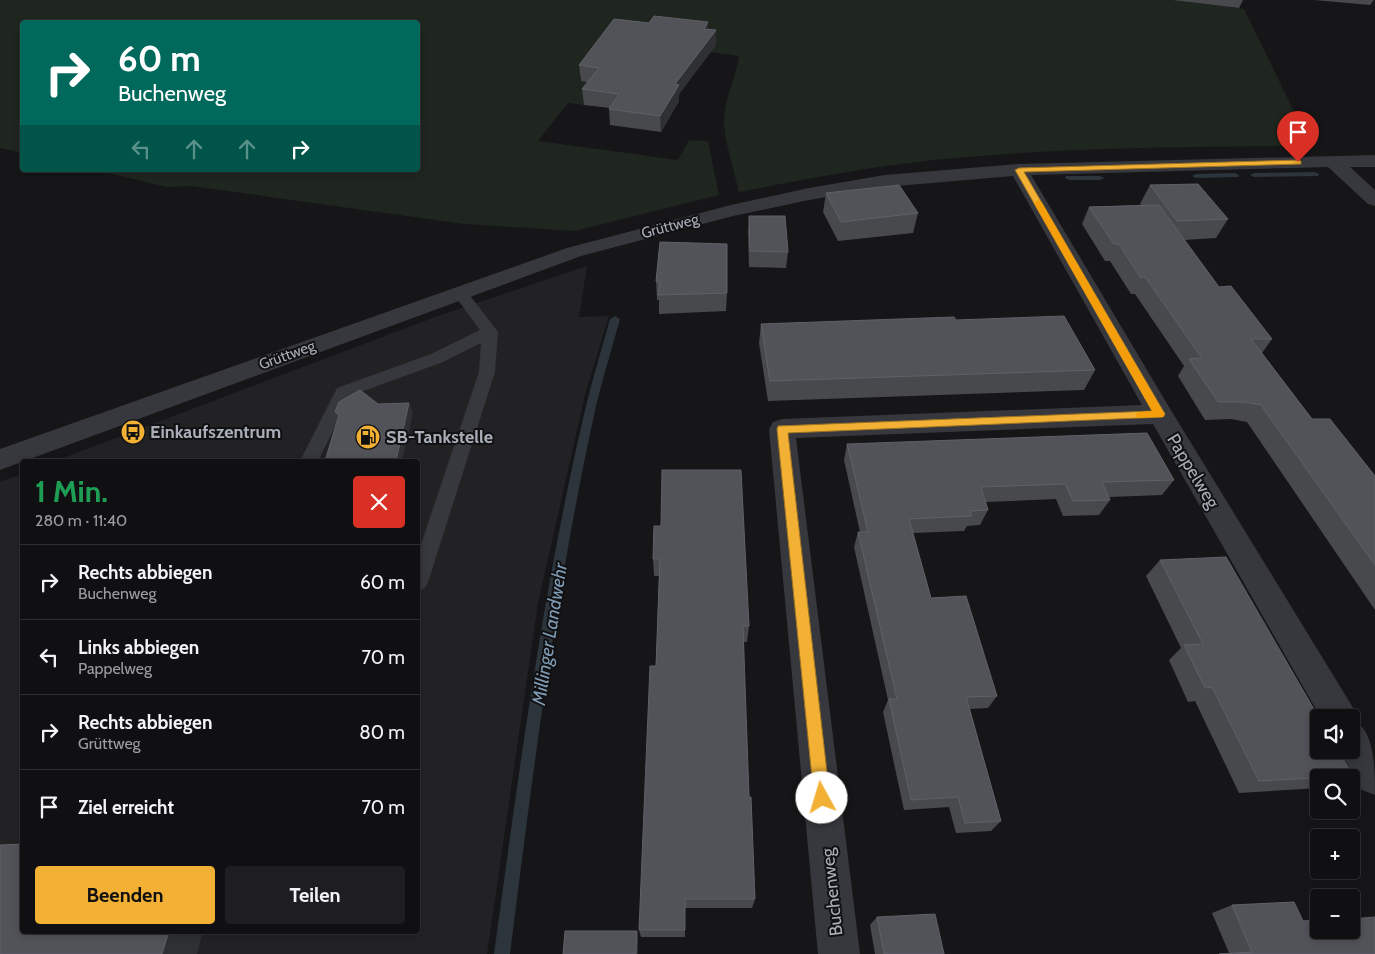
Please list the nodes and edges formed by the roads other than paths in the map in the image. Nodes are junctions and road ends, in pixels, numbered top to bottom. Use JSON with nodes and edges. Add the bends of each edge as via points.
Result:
{"nodes":[{"id":1,"x":1375,"y":161,"type":"edge"},
{"id":2,"x":1333,"y":162,"type":"junction"},
{"id":3,"x":1019,"y":170,"type":"junction"},
{"id":4,"x":1375,"y":200,"type":"edge"},
{"id":5,"x":460,"y":292,"type":"junction"},
{"id":6,"x":490,"y":332,"type":"junction"},
{"id":7,"x":1160,"y":414,"type":"junction"},
{"id":8,"x":310,"y":459,"type":"edge"},
{"id":9,"x":0,"y":460,"type":"edge"},
{"id":10,"x":420,"y":576,"type":"edge"},
{"id":11,"x":1335,"y":709,"type":"edge"},
{"id":12,"x":1360,"y":752,"type":"edge"},
{"id":13,"x":1375,"y":777,"type":"edge"},
{"id":14,"x":839,"y":954,"type":"edge"}],
"edges":[{"from":1,"to":2,"type":"street","name":"Grüttweg"},
{"from":2,"to":3,"type":"street","name":"Grüttweg"},
{"from":2,"to":4,"type":"street"},
{"from":3,"to":5,"type":"street","name":"Grüttweg","via":[[885,182],[712,215],[574,252]]},
{"from":3,"to":7,"type":"street","name":"Pappelweg"},
{"from":5,"to":6,"type":"lane"},
{"from":5,"to":9,"type":"street","name":"Grüttweg"},
{"from":6,"to":8,"type":"lane","via":[[437,358],[343,392]]},
{"from":6,"to":10,"type":"lane","via":[[487,372]]},
{"from":7,"to":11,"type":"street","name":"Pappelweg"},
{"from":7,"to":14,"type":"street","name":"Buchenweg","via":[[782,429]]},
{"from":12,"to":13,"type":"street"}]}
